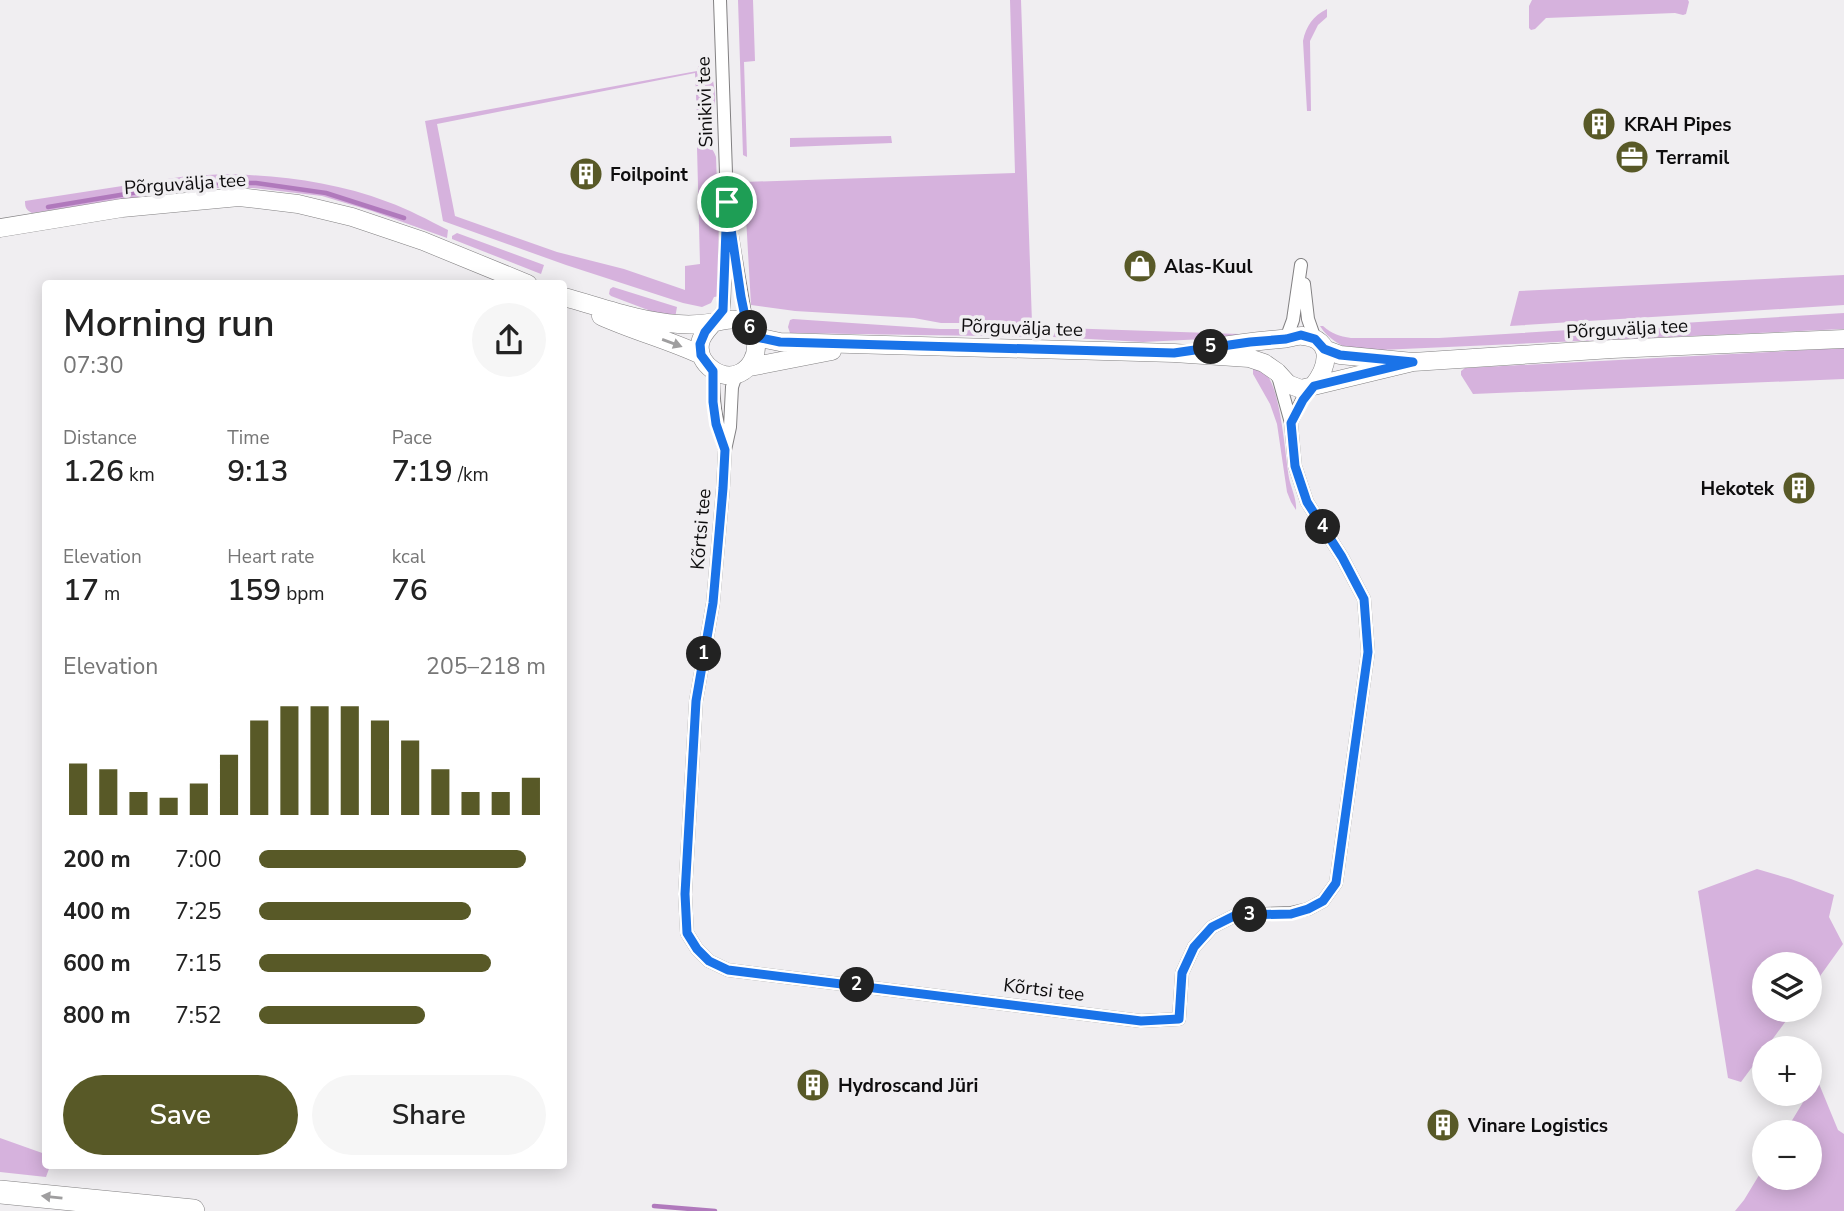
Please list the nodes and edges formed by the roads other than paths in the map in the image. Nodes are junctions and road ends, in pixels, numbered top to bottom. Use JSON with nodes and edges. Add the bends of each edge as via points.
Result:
{"nodes":[{"id":1,"x":720,"y":0,"type":"edge"},
{"id":2,"x":727,"y":202,"type":"junction"},
{"id":3,"x":0,"y":228,"type":"edge"},
{"id":4,"x":518,"y":280,"type":"edge"},
{"id":5,"x":567,"y":299,"type":"edge"},
{"id":6,"x":567,"y":299,"type":"edge"},
{"id":7,"x":715,"y":322,"type":"junction"},
{"id":8,"x":752,"y":331,"type":"junction"},
{"id":9,"x":1286,"y":339,"type":"junction"},
{"id":10,"x":1844,"y":339,"type":"edge"},
{"id":11,"x":1319,"y":344,"type":"junction"},
{"id":12,"x":867,"y":345,"type":"junction"},
{"id":13,"x":1174,"y":353,"type":"junction"},
{"id":14,"x":701,"y":355,"type":"junction"},
{"id":15,"x":1413,"y":362,"type":"junction"},
{"id":16,"x":713,"y":371,"type":"junction"},
{"id":17,"x":743,"y":371,"type":"junction"},
{"id":18,"x":1277,"y":372,"type":"junction"},
{"id":19,"x":1314,"y":386,"type":"junction"},
{"id":20,"x":1291,"y":423,"type":"junction"},
{"id":21,"x":725,"y":450,"type":"junction"},
{"id":22,"x":0,"y":1192,"type":"edge"},
{"id":23,"x":193,"y":1211,"type":"edge"}],
"edges":[{"from":1,"to":2,"type":"street","name":"Sinikivi tee"},
{"from":2,"to":7,"type":"street","name":"Sinikivi tee","via":[[724,301]]},
{"from":2,"to":8,"type":"street","name":"Sinikivi tee","via":[[741,297]]},
{"from":3,"to":4,"type":"street","name":"Põrguvälja tee","via":[[122,208],[239,197],[352,217]]},
{"from":5,"to":7,"type":"street","via":[[679,324]]},
{"from":6,"to":14,"type":"street","one_way":true},
{"from":7,"to":8,"type":"street","via":[[737,320]]},
{"from":7,"to":14,"type":"street","via":[[705,332]]},
{"from":8,"to":12,"type":"street","name":"Põrguvälja tee","via":[[780,342]]},
{"from":8,"to":17,"type":"street","via":[[756,353]]},
{"from":9,"to":11,"type":"street","via":[[1301,335]]},
{"from":9,"to":11,"type":"street","via":[[1301,265],[1308,320]]},
{"from":9,"to":13,"type":"street","name":"Põrguvälja tee"},
{"from":9,"to":18,"type":"street","via":[[1279,349]]},
{"from":10,"to":15,"type":"street","name":"Põrguvälja tee"},
{"from":11,"to":15,"type":"street","name":"Põrguvälja tee","via":[[1340,355]]},
{"from":11,"to":19,"type":"street","via":[[1327,360]]},
{"from":12,"to":13,"type":"street","name":"Põrguvälja tee"},
{"from":12,"to":17,"type":"street","name":"Põrguvälja tee"},
{"from":13,"to":18,"type":"street","name":"Põrguvälja tee","via":[[1249,358]]},
{"from":14,"to":16,"type":"street"},
{"from":15,"to":19,"type":"street","name":"Põrguvälja tee"},
{"from":16,"to":17,"type":"street","via":[[723,376]]},
{"from":16,"to":21,"type":"street","name":"Kõrtsi tee","via":[[716,424]]},
{"from":17,"to":21,"type":"street","name":"Kõrtsi tee","via":[[732,387]]},
{"from":18,"to":19,"type":"street","via":[[1301,389]]},
{"from":18,"to":20,"type":"street","name":"Kõrtsi tee"},
{"from":19,"to":20,"type":"street"},
{"from":20,"to":21,"type":"street","name":"Kõrtsi tee","via":[[1295,466],[1307,502],[1364,599],[1368,652],[1336,883],[1323,901],[1308,909],[1291,914],[1236,915],[1212,927],[1194,947],[1182,973],[1179,1019],[1141,1021],[728,970],[697,949],[687,933],[685,894],[695,714],[713,603]]},
{"from":23,"to":22,"type":"highway","one_way":true}]}
